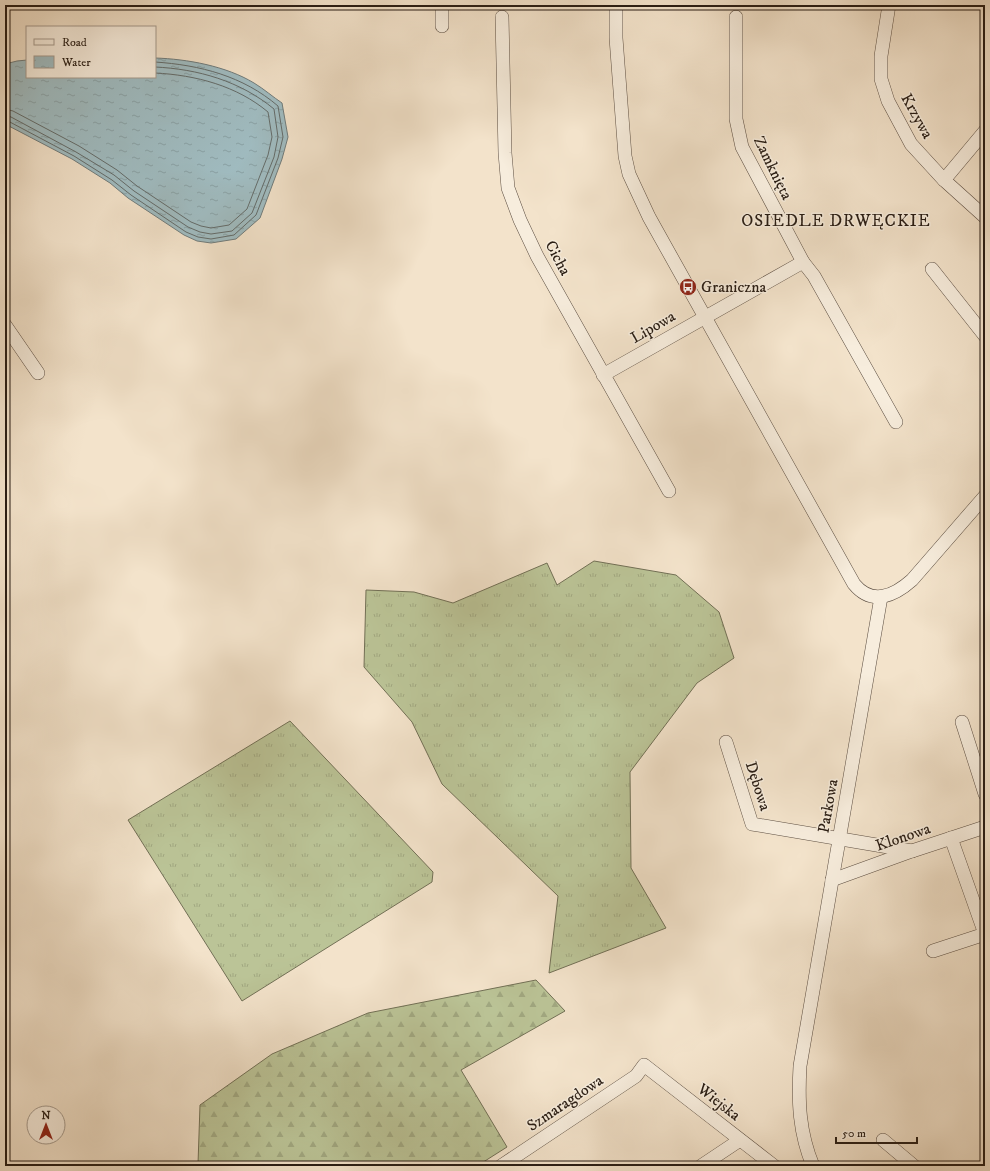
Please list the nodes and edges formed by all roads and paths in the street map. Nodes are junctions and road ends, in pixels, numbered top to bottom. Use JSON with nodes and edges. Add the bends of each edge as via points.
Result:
{"nodes":[{"id":1,"x":442,"y":5,"type":"edge"},
{"id":2,"x":616,"y":5,"type":"edge"},
{"id":3,"x":889,"y":5,"type":"edge"},
{"id":4,"x":502,"y":17,"type":"dead end"},
{"id":5,"x":736,"y":17,"type":"dead end"},
{"id":6,"x":442,"y":26,"type":"dead end"},
{"id":7,"x":985,"y":131,"type":"edge"},
{"id":8,"x":944,"y":180,"type":"junction"},
{"id":9,"x":985,"y":217,"type":"edge"},
{"id":10,"x":803,"y":262,"type":"junction"},
{"id":11,"x":932,"y":268,"type":"dead end"},
{"id":12,"x":704,"y":317,"type":"junction"},
{"id":13,"x":5,"y":325,"type":"edge"},
{"id":14,"x":985,"y":336,"type":"edge"},
{"id":15,"x":38,"y":373,"type":"dead end"},
{"id":16,"x":604,"y":375,"type":"junction"},
{"id":17,"x":896,"y":422,"type":"dead end"},
{"id":18,"x":669,"y":491,"type":"dead end"},
{"id":19,"x":985,"y":496,"type":"edge"},
{"id":20,"x":881,"y":597,"type":"junction"},
{"id":21,"x":962,"y":722,"type":"dead end"},
{"id":22,"x":726,"y":742,"type":"dead end"},
{"id":23,"x":985,"y":794,"type":"edge"},
{"id":24,"x":985,"y":827,"type":"edge"},
{"id":25,"x":840,"y":838,"type":"junction"},
{"id":26,"x":951,"y":838,"type":"junction"},
{"id":27,"x":912,"y":851,"type":"junction"},
{"id":28,"x":832,"y":880,"type":"junction"},
{"id":29,"x":985,"y":934,"type":"edge"},
{"id":30,"x":933,"y":952,"type":"dead end"},
{"id":31,"x":644,"y":1065,"type":"joint"},
{"id":32,"x":740,"y":1140,"type":"junction"},
{"id":33,"x":883,"y":1140,"type":"dead end"},
{"id":34,"x":501,"y":1166,"type":"edge"},
{"id":35,"x":702,"y":1166,"type":"edge"},
{"id":36,"x":774,"y":1166,"type":"edge"},
{"id":37,"x":813,"y":1166,"type":"edge"},
{"id":38,"x":914,"y":1166,"type":"edge"}],
"edges":[{"from":1,"to":6,"type":"street"},
{"from":2,"to":12,"type":"street","via":[[622,137],[629,174],[649,217]]},
{"from":3,"to":8,"type":"street","name":"Krzywa","via":[[881,56],[881,79],[888,101],[911,144]]},
{"from":4,"to":16,"type":"street","name":"Cicha","via":[[508,188],[537,256]]},
{"from":5,"to":10,"type":"street","name":"Zamknięta","via":[[736,119],[742,147]]},
{"from":7,"to":8,"type":"street"},
{"from":8,"to":9,"type":"street","name":"Krzywa"},
{"from":10,"to":12,"type":"street","name":"Lipowa"},
{"from":10,"to":17,"type":"street","name":"Zamknięta","via":[[814,276]]},
{"from":11,"to":14,"type":"street"},
{"from":12,"to":16,"type":"street","name":"Lipowa"},
{"from":12,"to":20,"type":"street","via":[[854,584],[868,596]]},
{"from":13,"to":15,"type":"street"},
{"from":16,"to":18,"type":"street","name":"Cicha"},
{"from":19,"to":20,"type":"street","via":[[912,580],[898,591]]},
{"from":20,"to":25,"type":"street","name":"Parkowa"},
{"from":21,"to":23,"type":"street"},
{"from":22,"to":25,"type":"street","name":"Dębowa","via":[[752,824]]},
{"from":24,"to":26,"type":"street","name":"Klonowa"},
{"from":25,"to":27,"type":"street"},
{"from":25,"to":28,"type":"street","name":"Parkowa"},
{"from":26,"to":27,"type":"street","name":"Klonowa"},
{"from":26,"to":29,"type":"street"},
{"from":27,"to":28,"type":"street","name":"Klonowa"},
{"from":28,"to":37,"type":"street","name":"Parkowa","via":[[800,1066],[800,1125]]},
{"from":29,"to":30,"type":"street"},
{"from":31,"to":32,"type":"street","name":"Wiejska"},
{"from":31,"to":34,"type":"street","name":"Szmaragdowa","via":[[636,1076]]},
{"from":32,"to":35,"type":"street"},
{"from":32,"to":36,"type":"street","name":"Wiejska"},
{"from":33,"to":38,"type":"street"}]}
